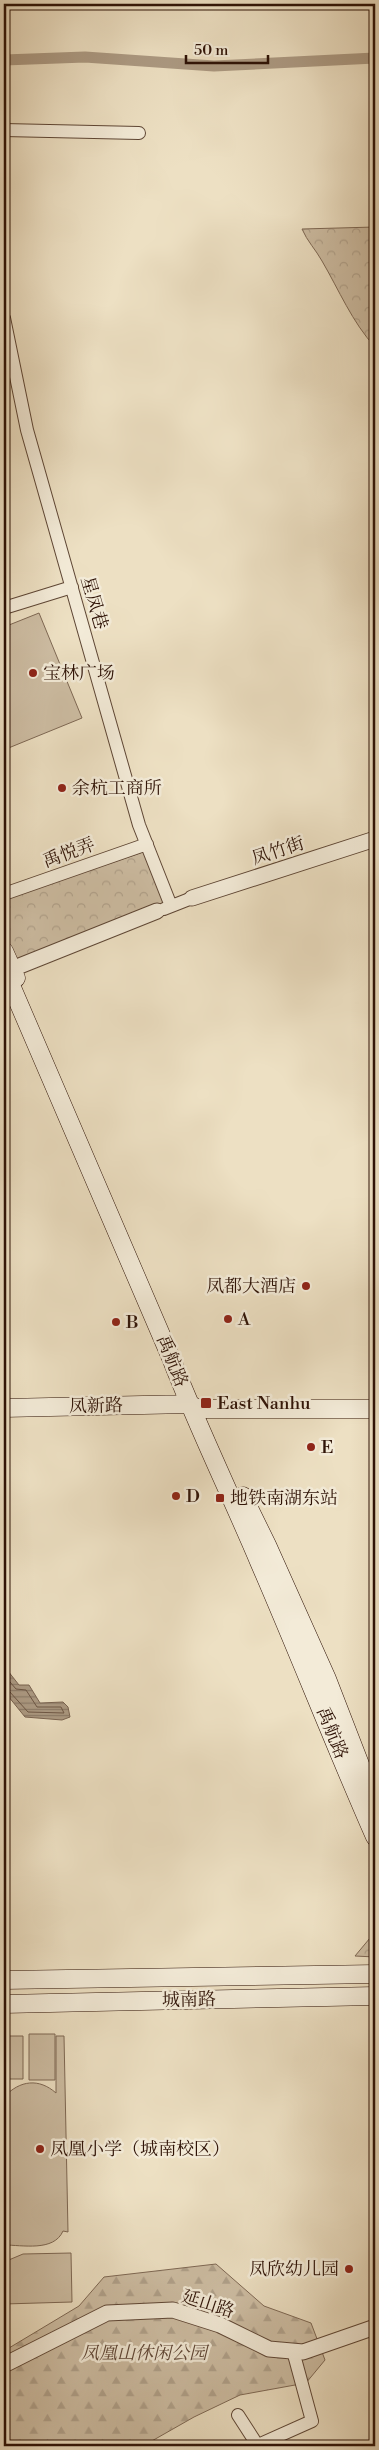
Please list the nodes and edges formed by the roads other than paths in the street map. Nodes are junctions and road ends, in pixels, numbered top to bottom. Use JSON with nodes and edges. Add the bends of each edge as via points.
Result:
{"nodes":[{"id":1,"x":4,"y":130,"type":"edge"},
{"id":2,"x":139,"y":133,"type":"dead end"},
{"id":3,"x":4,"y":318,"type":"edge"},
{"id":4,"x":72,"y":587,"type":"junction"},
{"id":5,"x":4,"y":608,"type":"edge"},
{"id":6,"x":375,"y":839,"type":"edge"},
{"id":7,"x":147,"y":844,"type":"junction"},
{"id":8,"x":4,"y":894,"type":"edge"},
{"id":9,"x":192,"y":898,"type":"joint"},
{"id":10,"x":164,"y":909,"type":"junction"},
{"id":11,"x":4,"y":951,"type":"edge"},
{"id":12,"x":8,"y":969,"type":"edge"},
{"id":13,"x":375,"y":1398,"type":"edge"},
{"id":14,"x":195,"y":1405,"type":"junction"},
{"id":15,"x":4,"y":1408,"type":"edge"},
{"id":16,"x":375,"y":1409,"type":"edge"},
{"id":17,"x":370,"y":1798,"type":"edge"},
{"id":18,"x":375,"y":1837,"type":"edge"},
{"id":19,"x":375,"y":1974,"type":"edge"},
{"id":20,"x":4,"y":1980,"type":"edge"},
{"id":21,"x":375,"y":1996,"type":"edge"},
{"id":22,"x":4,"y":2004,"type":"edge"},
{"id":23,"x":375,"y":2327,"type":"edge"},
{"id":24,"x":293,"y":2351,"type":"junction"},
{"id":25,"x":4,"y":2365,"type":"edge"},
{"id":26,"x":238,"y":2415,"type":"dead end"},
{"id":27,"x":257,"y":2446,"type":"edge"}],
"edges":[{"from":1,"to":2,"type":"street"},
{"from":3,"to":4,"type":"street","name":"星凤巷","via":[[27,430]]},
{"from":4,"to":5,"type":"street"},
{"from":4,"to":7,"type":"street","name":"星凤巷"},
{"from":6,"to":9,"type":"street","name":"凤竹街"},
{"from":7,"to":8,"type":"street","name":"禹悦弄"},
{"from":7,"to":10,"type":"street","name":"星凤巷","via":[[166,892]]},
{"from":9,"to":10,"type":"street"},
{"from":10,"to":12,"type":"street"},
{"from":11,"to":12,"type":"main road","name":"禹航路"},
{"from":12,"to":14,"type":"main road","name":"禹航路","via":[[180,1354]]},
{"from":13,"to":14,"type":"main road","name":"凤新路"},
{"from":14,"to":15,"type":"main road","name":"凤新路"},
{"from":14,"to":16,"type":"main road","name":"凤新路"},
{"from":14,"to":17,"type":"main road","name":"禹航路","via":[[239,1514]]},
{"from":17,"to":18,"type":"main road","name":"禹航路"},
{"from":19,"to":20,"type":"main road","name":"城南路"},
{"from":21,"to":22,"type":"main road","name":"城南路"},
{"from":23,"to":24,"type":"street","name":"延山路","via":[[303,2352]]},
{"from":24,"to":25,"type":"street","name":"延山路","via":[[269,2349],[220,2325],[173,2310],[107,2312]]},
{"from":24,"to":27,"type":"street","via":[[312,2421]]},
{"from":26,"to":27,"type":"street"}]}
